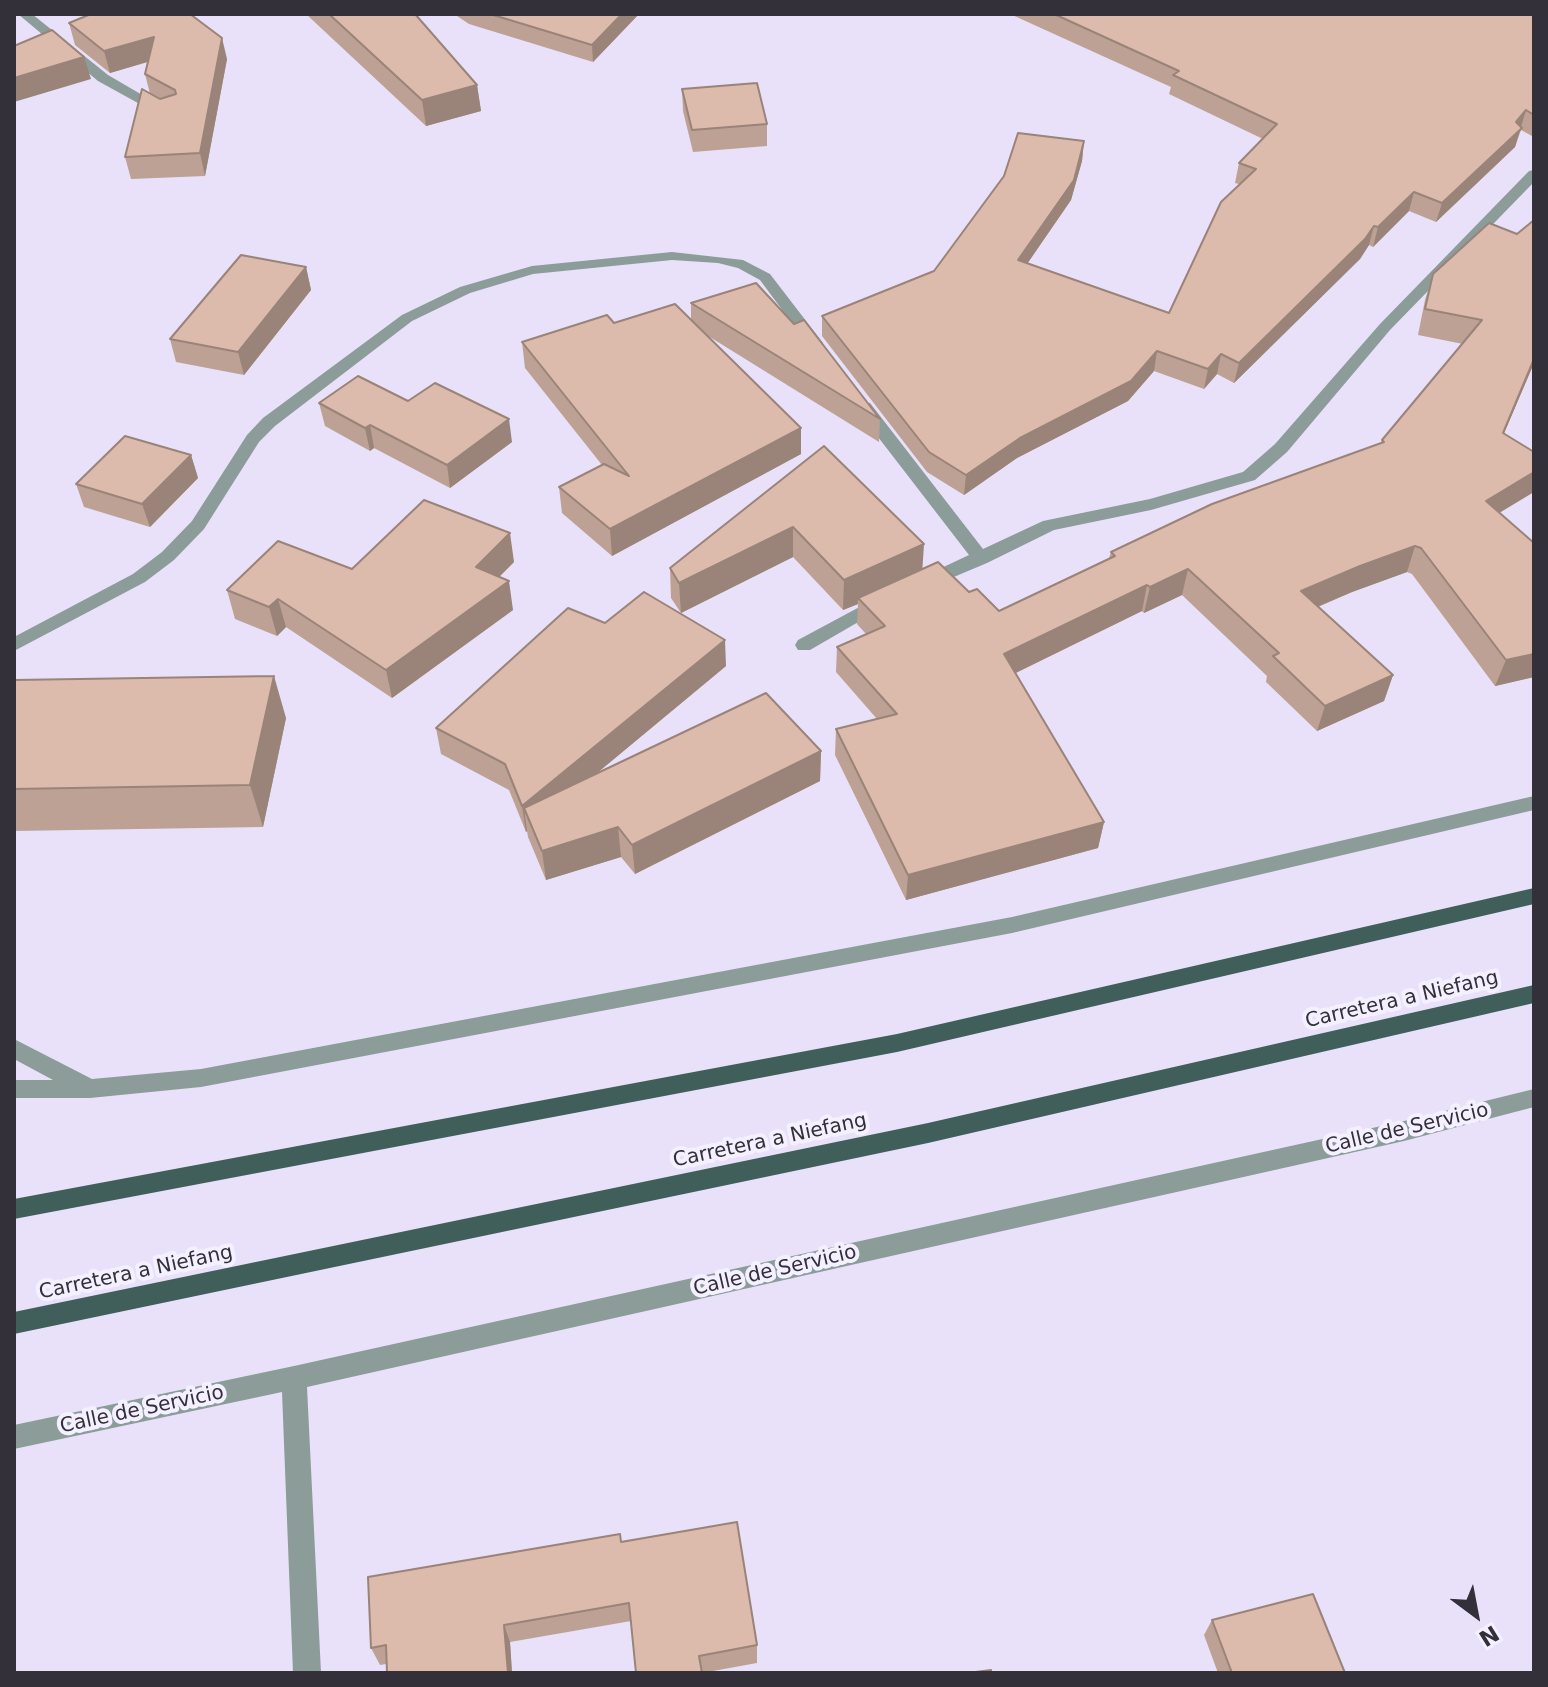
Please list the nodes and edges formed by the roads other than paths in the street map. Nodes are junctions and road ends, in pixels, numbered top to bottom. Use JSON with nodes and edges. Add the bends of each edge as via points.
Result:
{"nodes":[{"id":1,"x":24,"y":14,"type":"edge"},
{"id":2,"x":172,"y":115,"type":"edge"},
{"id":3,"x":1534,"y":174,"type":"edge"},
{"id":4,"x":830,"y":363,"type":"edge"},
{"id":5,"x":849,"y":387,"type":"edge"},
{"id":6,"x":981,"y":559,"type":"junction"},
{"id":7,"x":14,"y":645,"type":"edge"},
{"id":8,"x":804,"y":645,"type":"dead end"},
{"id":9,"x":1534,"y":803,"type":"edge"},
{"id":10,"x":1534,"y":896,"type":"edge"},
{"id":11,"x":1534,"y":994,"type":"edge"},
{"id":12,"x":14,"y":1048,"type":"edge"},
{"id":13,"x":14,"y":1089,"type":"edge"},
{"id":14,"x":90,"y":1089,"type":"junction"},
{"id":15,"x":1534,"y":1098,"type":"edge"},
{"id":16,"x":14,"y":1209,"type":"edge"},
{"id":17,"x":14,"y":1323,"type":"edge"},
{"id":18,"x":294,"y":1378,"type":"junction"},
{"id":19,"x":14,"y":1437,"type":"edge"},
{"id":20,"x":307,"y":1673,"type":"edge"}],
"edges":[{"from":1,"to":2,"type":"street","via":[[103,78]]},
{"from":3,"to":6,"type":"street","via":[[1385,327],[1281,448],[1249,476],[1049,525]]},
{"from":4,"to":7,"type":"street","via":[[765,277],[743,264],[672,256],[532,270],[465,290],[407,318],[269,422],[198,525],[168,556],[139,578]]},
{"from":5,"to":6,"type":"street"},
{"from":6,"to":8,"type":"street","via":[[860,611]]},
{"from":9,"to":14,"type":"street","via":[[1012,925],[201,1078]]},
{"from":10,"to":16,"type":"main road","via":[[897,1043]]},
{"from":11,"to":17,"type":"main road","name":"Carretera a Niefang","via":[[928,1133]]},
{"from":12,"to":14,"type":"street"},
{"from":13,"to":14,"type":"street"},
{"from":15,"to":18,"type":"street","name":"Calle de Servicio"},
{"from":18,"to":19,"type":"street","name":"Calle de Servicio"},
{"from":18,"to":20,"type":"street"}]}
